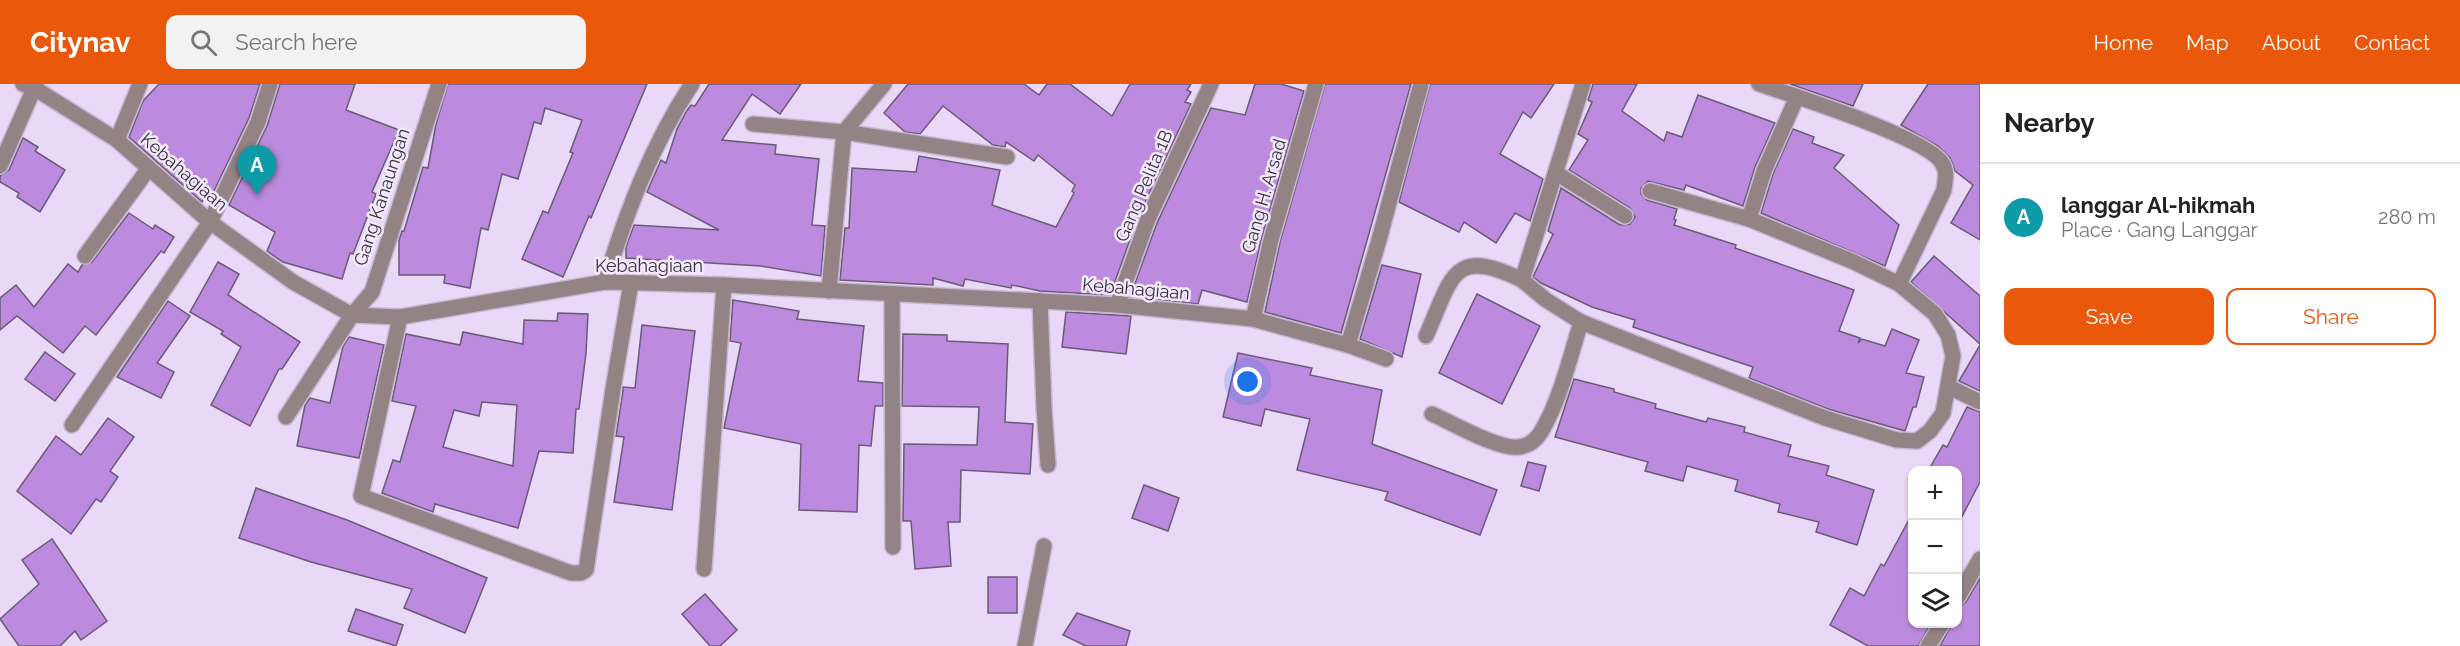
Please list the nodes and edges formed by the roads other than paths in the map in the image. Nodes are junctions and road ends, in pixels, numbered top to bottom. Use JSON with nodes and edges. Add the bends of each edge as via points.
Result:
{"nodes":[{"id":1,"x":140,"y":84,"type":"edge"},
{"id":2,"x":270,"y":84,"type":"edge"},
{"id":3,"x":439,"y":84,"type":"edge"},
{"id":4,"x":692,"y":84,"type":"edge"},
{"id":5,"x":884,"y":84,"type":"edge"},
{"id":6,"x":1211,"y":84,"type":"edge"},
{"id":7,"x":1316,"y":84,"type":"edge"},
{"id":8,"x":1421,"y":84,"type":"edge"},
{"id":9,"x":1583,"y":84,"type":"edge"},
{"id":10,"x":1759,"y":84,"type":"edge"},
{"id":11,"x":31,"y":85,"type":"edge"},
{"id":12,"x":1797,"y":97,"type":"junction"},
{"id":13,"x":753,"y":123,"type":"dead end"},
{"id":14,"x":844,"y":132,"type":"junction"},
{"id":15,"x":117,"y":140,"type":"junction"},
{"id":16,"x":1007,"y":157,"type":"dead end"},
{"id":17,"x":0,"y":166,"type":"edge"},
{"id":18,"x":149,"y":168,"type":"junction"},
{"id":19,"x":1556,"y":173,"type":"junction"},
{"id":20,"x":1650,"y":191,"type":"dead end"},
{"id":21,"x":1625,"y":216,"type":"dead end"},
{"id":22,"x":1749,"y":219,"type":"junction"},
{"id":23,"x":210,"y":222,"type":"junction"},
{"id":24,"x":85,"y":256,"type":"dead end"},
{"id":25,"x":1522,"y":279,"type":"junction"},
{"id":26,"x":605,"y":282,"type":"junction"},
{"id":27,"x":631,"y":284,"type":"junction"},
{"id":28,"x":1899,"y":284,"type":"junction"},
{"id":29,"x":724,"y":285,"type":"junction"},
{"id":30,"x":829,"y":291,"type":"junction"},
{"id":31,"x":891,"y":294,"type":"junction"},
{"id":32,"x":1040,"y":301,"type":"junction"},
{"id":33,"x":1117,"y":305,"type":"junction"},
{"id":34,"x":352,"y":315,"type":"junction"},
{"id":35,"x":400,"y":317,"type":"junction"},
{"id":36,"x":1253,"y":319,"type":"junction"},
{"id":37,"x":1581,"y":322,"type":"junction"},
{"id":38,"x":1426,"y":336,"type":"dead end"},
{"id":39,"x":1348,"y":345,"type":"junction"},
{"id":40,"x":1386,"y":359,"type":"dead end"},
{"id":41,"x":1949,"y":387,"type":"junction"},
{"id":42,"x":1980,"y":402,"type":"edge"},
{"id":43,"x":1432,"y":414,"type":"dead end"},
{"id":44,"x":286,"y":417,"type":"dead end"},
{"id":45,"x":72,"y":425,"type":"dead end"},
{"id":46,"x":1048,"y":465,"type":"dead end"},
{"id":47,"x":1044,"y":546,"type":"dead end"},
{"id":48,"x":893,"y":548,"type":"dead end"},
{"id":49,"x":1980,"y":559,"type":"edge"},
{"id":50,"x":704,"y":569,"type":"dead end"},
{"id":51,"x":1962,"y":590,"type":"edge"},
{"id":52,"x":1939,"y":628,"type":"edge"},
{"id":53,"x":1025,"y":646,"type":"edge"},
{"id":54,"x":1928,"y":646,"type":"edge"}],
"edges":[{"from":1,"to":15,"type":"street"},
{"from":2,"to":23,"type":"street","via":[[258,122]]},
{"from":3,"to":34,"type":"street","name":"Gang Kanaungan","via":[[372,292]]},
{"from":4,"to":26,"type":"street","via":[[666,127],[622,227]]},
{"from":5,"to":14,"type":"street"},
{"from":6,"to":33,"type":"street","name":"Gang Pelita 1B","via":[[1148,219]]},
{"from":7,"to":36,"type":"street","name":"Gang H. Arsad","via":[[1271,240]]},
{"from":8,"to":39,"type":"street"},
{"from":9,"to":19,"type":"street"},
{"from":10,"to":12,"type":"street"},
{"from":11,"to":15,"type":"street","name":"Kebahagiaan"},
{"from":11,"to":17,"type":"street"},
{"from":12,"to":22,"type":"street","via":[[1764,171]]},
{"from":12,"to":28,"type":"street","via":[[1897,134],[1928,150],[1943,164],[1947,175],[1944,190]]},
{"from":13,"to":14,"type":"street"},
{"from":14,"to":16,"type":"street"},
{"from":14,"to":30,"type":"street"},
{"from":15,"to":18,"type":"street","name":"Kebahagiaan"},
{"from":18,"to":23,"type":"street","name":"Kebahagiaan"},
{"from":18,"to":24,"type":"street"},
{"from":19,"to":21,"type":"street"},
{"from":19,"to":25,"type":"street"},
{"from":20,"to":22,"type":"street"},
{"from":22,"to":28,"type":"street"},
{"from":23,"to":34,"type":"street","name":"Kebahagiaan","via":[[293,282]]},
{"from":23,"to":45,"type":"street"},
{"from":25,"to":37,"type":"street"},
{"from":25,"to":38,"type":"street","via":[[1498,267],[1468,265],[1457,272]]},
{"from":26,"to":27,"type":"street","name":"Kebahagiaan"},
{"from":26,"to":35,"type":"street","name":"Kebahagiaan"},
{"from":27,"to":29,"type":"street","name":"Kebahagiaan"},
{"from":27,"to":35,"type":"street","via":[[586,570],[581,573],[571,573],[361,496]]},
{"from":28,"to":41,"type":"street","via":[[1935,314],[1948,335],[1953,356]]},
{"from":29,"to":30,"type":"street","name":"Kebahagiaan"},
{"from":29,"to":50,"type":"street"},
{"from":30,"to":31,"type":"street","name":"Kebahagiaan"},
{"from":31,"to":32,"type":"street","name":"Kebahagiaan"},
{"from":31,"to":48,"type":"street"},
{"from":32,"to":33,"type":"street","name":"Kebahagiaan"},
{"from":32,"to":46,"type":"street"},
{"from":33,"to":36,"type":"street","name":"Kebahagiaan"},
{"from":34,"to":35,"type":"street","name":"Kebahagiaan"},
{"from":34,"to":44,"type":"street","name":"Gang Kanaungan"},
{"from":36,"to":39,"type":"street","name":"Kebahagiaan"},
{"from":37,"to":41,"type":"street","via":[[1825,418],[1897,440],[1917,441],[1930,431],[1943,413]]},
{"from":37,"to":43,"type":"street","via":[[1556,396],[1540,432],[1530,444],[1516,448],[1492,442]]},
{"from":39,"to":40,"type":"street","name":"Kebahagiaan"},
{"from":41,"to":42,"type":"street"},
{"from":47,"to":53,"type":"street"},
{"from":49,"to":51,"type":"street"},
{"from":52,"to":54,"type":"street"}]}
